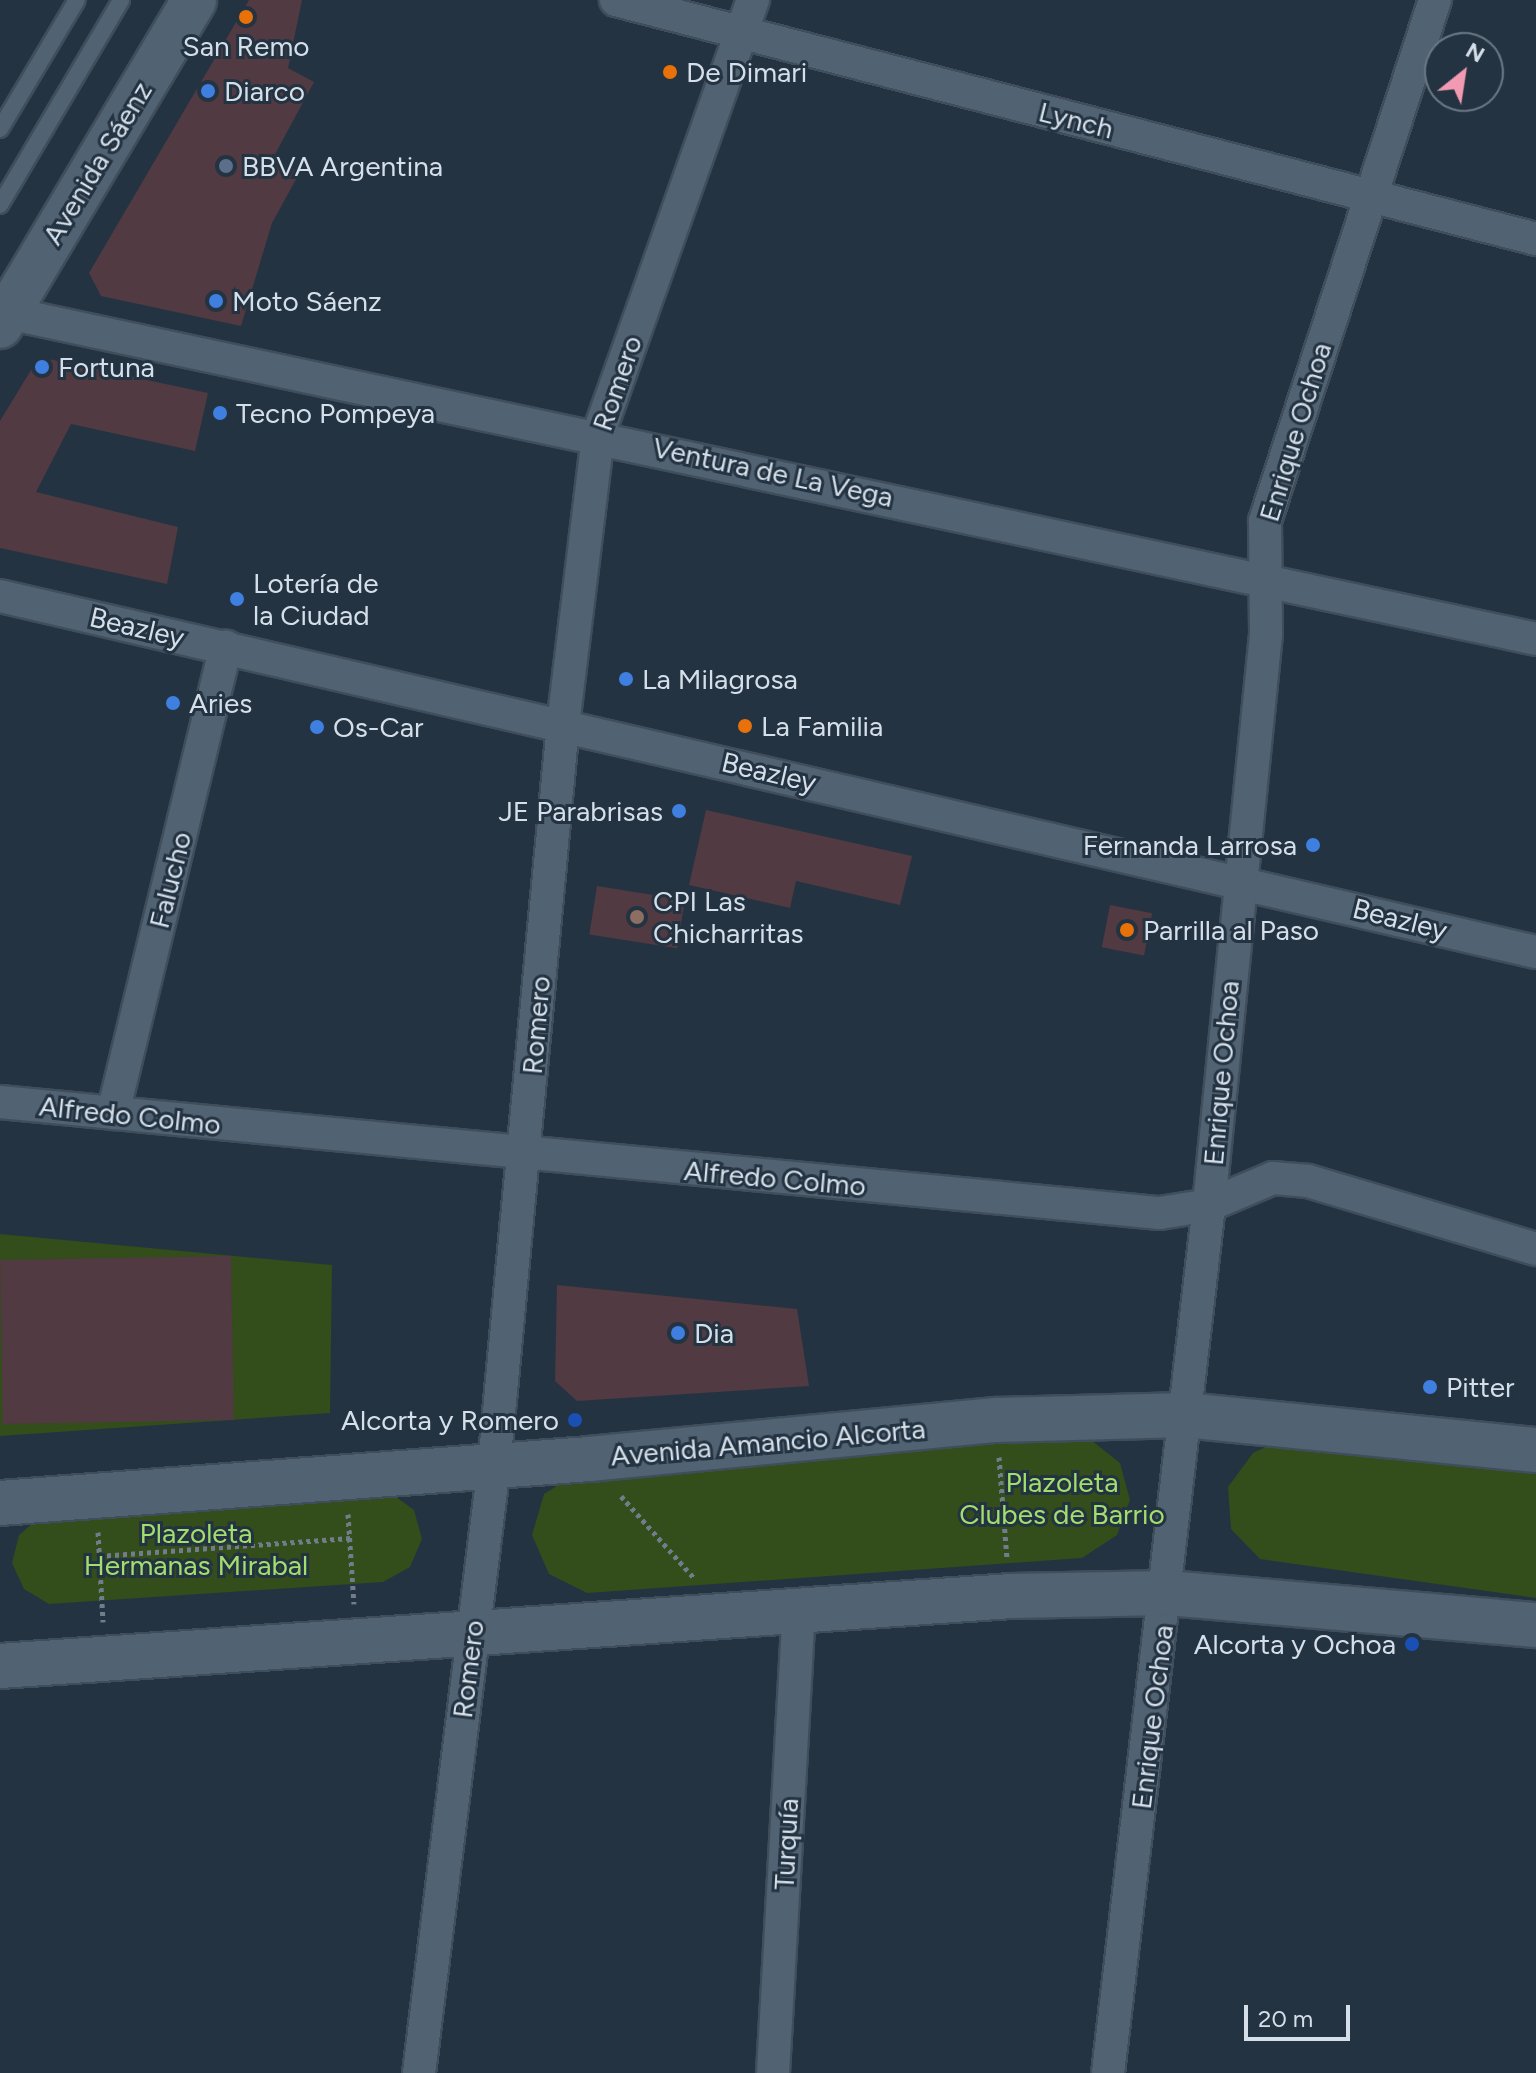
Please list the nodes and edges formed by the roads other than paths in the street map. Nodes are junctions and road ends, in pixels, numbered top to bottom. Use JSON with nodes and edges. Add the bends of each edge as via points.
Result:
{"nodes":[{"id":1,"x":77,"y":0,"type":"edge"},
{"id":2,"x":121,"y":0,"type":"edge"},
{"id":3,"x":194,"y":0,"type":"edge"},
{"id":4,"x":616,"y":0,"type":"edge"},
{"id":5,"x":753,"y":0,"type":"edge"},
{"id":6,"x":1435,"y":0,"type":"edge"},
{"id":7,"x":742,"y":34,"type":"junction"},
{"id":8,"x":0,"y":129,"type":"edge"},
{"id":9,"x":1368,"y":194,"type":"junction"},
{"id":10,"x":0,"y":205,"type":"edge"},
{"id":11,"x":1536,"y":239,"type":"edge"},
{"id":12,"x":4,"y":320,"type":"edge"},
{"id":13,"x":598,"y":435,"type":"junction"},
{"id":14,"x":1263,"y":577,"type":"junction"},
{"id":15,"x":0,"y":596,"type":"edge"},
{"id":16,"x":1536,"y":639,"type":"edge"},
{"id":17,"x":226,"y":647,"type":"junction"},
{"id":18,"x":563,"y":725,"type":"junction"},
{"id":19,"x":1237,"y":880,"type":"junction"},
{"id":20,"x":1536,"y":952,"type":"edge"},
{"id":21,"x":0,"y":1102,"type":"edge"},
{"id":22,"x":113,"y":1113,"type":"junction"},
{"id":23,"x":524,"y":1155,"type":"junction"},
{"id":24,"x":1209,"y":1205,"type":"junction"},
{"id":25,"x":1536,"y":1249,"type":"edge"},
{"id":26,"x":1185,"y":1415,"type":"junction"},
{"id":27,"x":1536,"y":1450,"type":"edge"},
{"id":28,"x":494,"y":1466,"type":"junction"},
{"id":29,"x":0,"y":1503,"type":"edge"},
{"id":30,"x":1168,"y":1593,"type":"junction"},
{"id":31,"x":799,"y":1615,"type":"junction"},
{"id":32,"x":1536,"y":1625,"type":"edge"},
{"id":33,"x":471,"y":1636,"type":"junction"},
{"id":34,"x":0,"y":1666,"type":"edge"},
{"id":35,"x":419,"y":2073,"type":"edge"},
{"id":36,"x":773,"y":2073,"type":"edge"},
{"id":37,"x":1108,"y":2073,"type":"edge"}],
"edges":[{"from":1,"to":8,"type":"lane"},
{"from":2,"to":10,"type":"lane"},
{"from":3,"to":12,"type":"main road","name":"Avenida Sáenz"},
{"from":4,"to":7,"type":"street","name":"Lynch"},
{"from":5,"to":7,"type":"street","name":"Romero"},
{"from":6,"to":9,"type":"street","name":"Enrique Ochoa"},
{"from":7,"to":9,"type":"street","name":"Lynch"},
{"from":7,"to":13,"type":"street","name":"Romero"},
{"from":9,"to":11,"type":"street","name":"Lynch"},
{"from":9,"to":14,"type":"street","name":"Enrique Ochoa","via":[[1265,521]]},
{"from":12,"to":13,"type":"street","name":"Ventura de La Vega"},
{"from":13,"to":14,"type":"street","name":"Ventura de La Vega"},
{"from":13,"to":18,"type":"street","name":"Romero"},
{"from":14,"to":16,"type":"street","name":"Ventura de La Vega"},
{"from":14,"to":19,"type":"street","name":"Enrique Ochoa","via":[[1266,634]]},
{"from":15,"to":17,"type":"street","name":"Beazley"},
{"from":17,"to":18,"type":"street","name":"Beazley"},
{"from":17,"to":22,"type":"street","name":"Falucho"},
{"from":18,"to":19,"type":"street","name":"Beazley"},
{"from":18,"to":23,"type":"street","name":"Romero"},
{"from":19,"to":20,"type":"street","name":"Beazley"},
{"from":19,"to":24,"type":"street","name":"Enrique Ochoa"},
{"from":21,"to":22,"type":"street","name":"Alfredo Colmo"},
{"from":22,"to":23,"type":"street","name":"Alfredo Colmo"},
{"from":23,"to":24,"type":"street","name":"Alfredo Colmo","via":[[1160,1213]]},
{"from":23,"to":28,"type":"street","name":"Romero"},
{"from":24,"to":25,"type":"street","name":"Alfredo Colmo","via":[[1273,1178],[1308,1181]]},
{"from":24,"to":26,"type":"street","name":"Enrique Ochoa"},
{"from":26,"to":27,"type":"main road","name":"Avenida Amancio Alcorta"},
{"from":26,"to":28,"type":"main road","name":"Avenida Amancio Alcorta","via":[[996,1420]]},
{"from":26,"to":30,"type":"street","name":"Enrique Ochoa"},
{"from":28,"to":29,"type":"main road","name":"Avenida Amancio Alcorta"},
{"from":28,"to":33,"type":"street","name":"Romero"},
{"from":30,"to":31,"type":"main road","via":[[1010,1596]]},
{"from":30,"to":32,"type":"main road"},
{"from":30,"to":37,"type":"street","name":"Enrique Ochoa"},
{"from":31,"to":33,"type":"main road"},
{"from":31,"to":36,"type":"street","name":"Turquía"},
{"from":33,"to":34,"type":"main road"},
{"from":33,"to":35,"type":"street","name":"Romero"}]}
